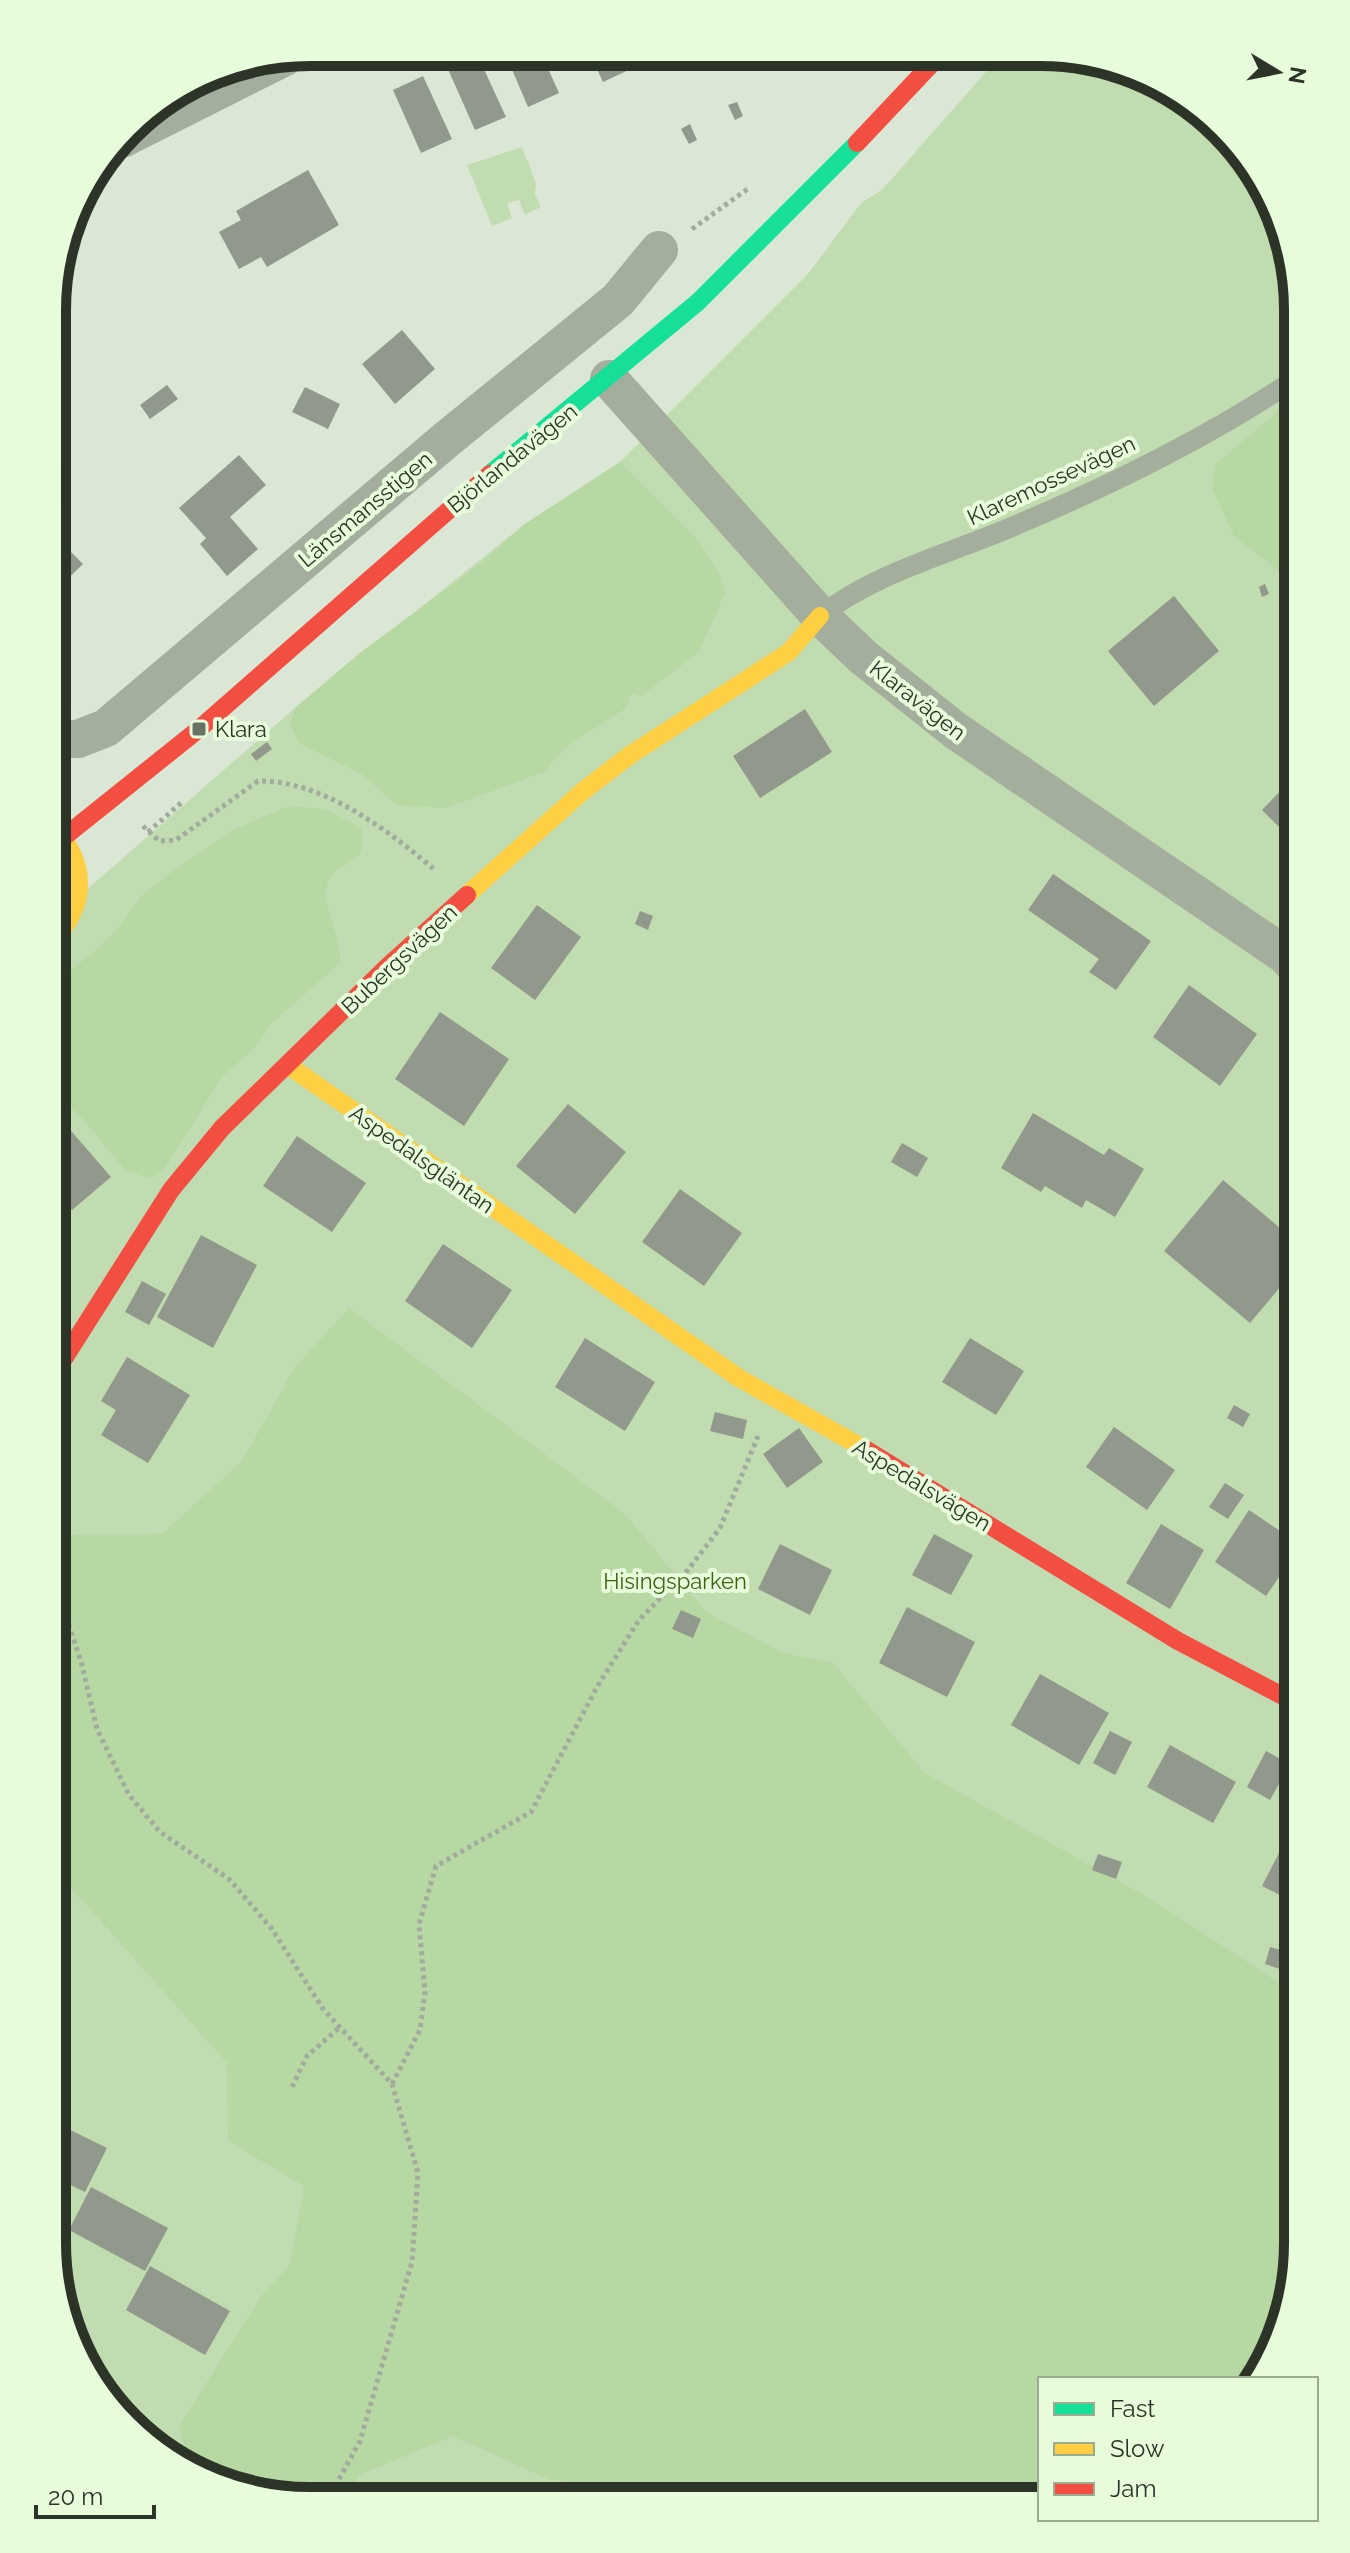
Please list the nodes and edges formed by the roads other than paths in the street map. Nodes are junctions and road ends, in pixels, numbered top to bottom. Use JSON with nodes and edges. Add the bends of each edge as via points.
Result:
{"nodes":[{"id":1,"x":929,"y":66,"type":"edge"},
{"id":2,"x":254,"y":73,"type":"edge"},
{"id":3,"x":151,"y":125,"type":"edge"},
{"id":4,"x":659,"y":250,"type":"dead end"},
{"id":5,"x":609,"y":379,"type":"junction"},
{"id":6,"x":1284,"y":386,"type":"edge"},
{"id":7,"x":820,"y":616,"type":"junction"},
{"id":8,"x":66,"y":739,"type":"edge"},
{"id":9,"x":66,"y":829,"type":"edge"},
{"id":10,"x":66,"y":844,"type":"edge"},
{"id":11,"x":66,"y":927,"type":"edge"},
{"id":12,"x":1284,"y":949,"type":"edge"},
{"id":13,"x":289,"y":1066,"type":"junction"},
{"id":14,"x":556,"y":1252,"type":"joint"},
{"id":15,"x":66,"y":1356,"type":"edge"},
{"id":16,"x":1283,"y":1696,"type":"edge"}],
"edges":[{"from":1,"to":5,"type":"street","name":"Björlandavägen","via":[[698,302]]},
{"from":2,"to":3,"type":"street"},
{"from":4,"to":8,"type":"street","name":"Länsmansstigen","via":[[618,300],[106,728]]},
{"from":5,"to":7,"type":"street","name":"Klaravägen"},
{"from":5,"to":9,"type":"street","name":"Björlandavägen","via":[[410,541],[199,729],[117,796]]},
{"from":6,"to":7,"type":"lane","name":"Klaremossevägen","via":[[1230,423],[1010,528],[847,595]]},
{"from":7,"to":12,"type":"street","name":"Klaravägen","via":[[956,731]]},
{"from":7,"to":13,"type":"street","name":"Bubergsvägen","via":[[789,652],[583,791],[387,967]]},
{"from":10,"to":11,"type":"street","name":"Björlandavägen","via":[[78,862],[82,890]]},
{"from":13,"to":14,"type":"street","name":"Aspedalsgläntan"},
{"from":13,"to":15,"type":"street","name":"Bubergsvägen","via":[[222,1128],[171,1190]]},
{"from":14,"to":16,"type":"street","name":"Aspedalsvägen","via":[[726,1369],[1178,1641]]}]}
